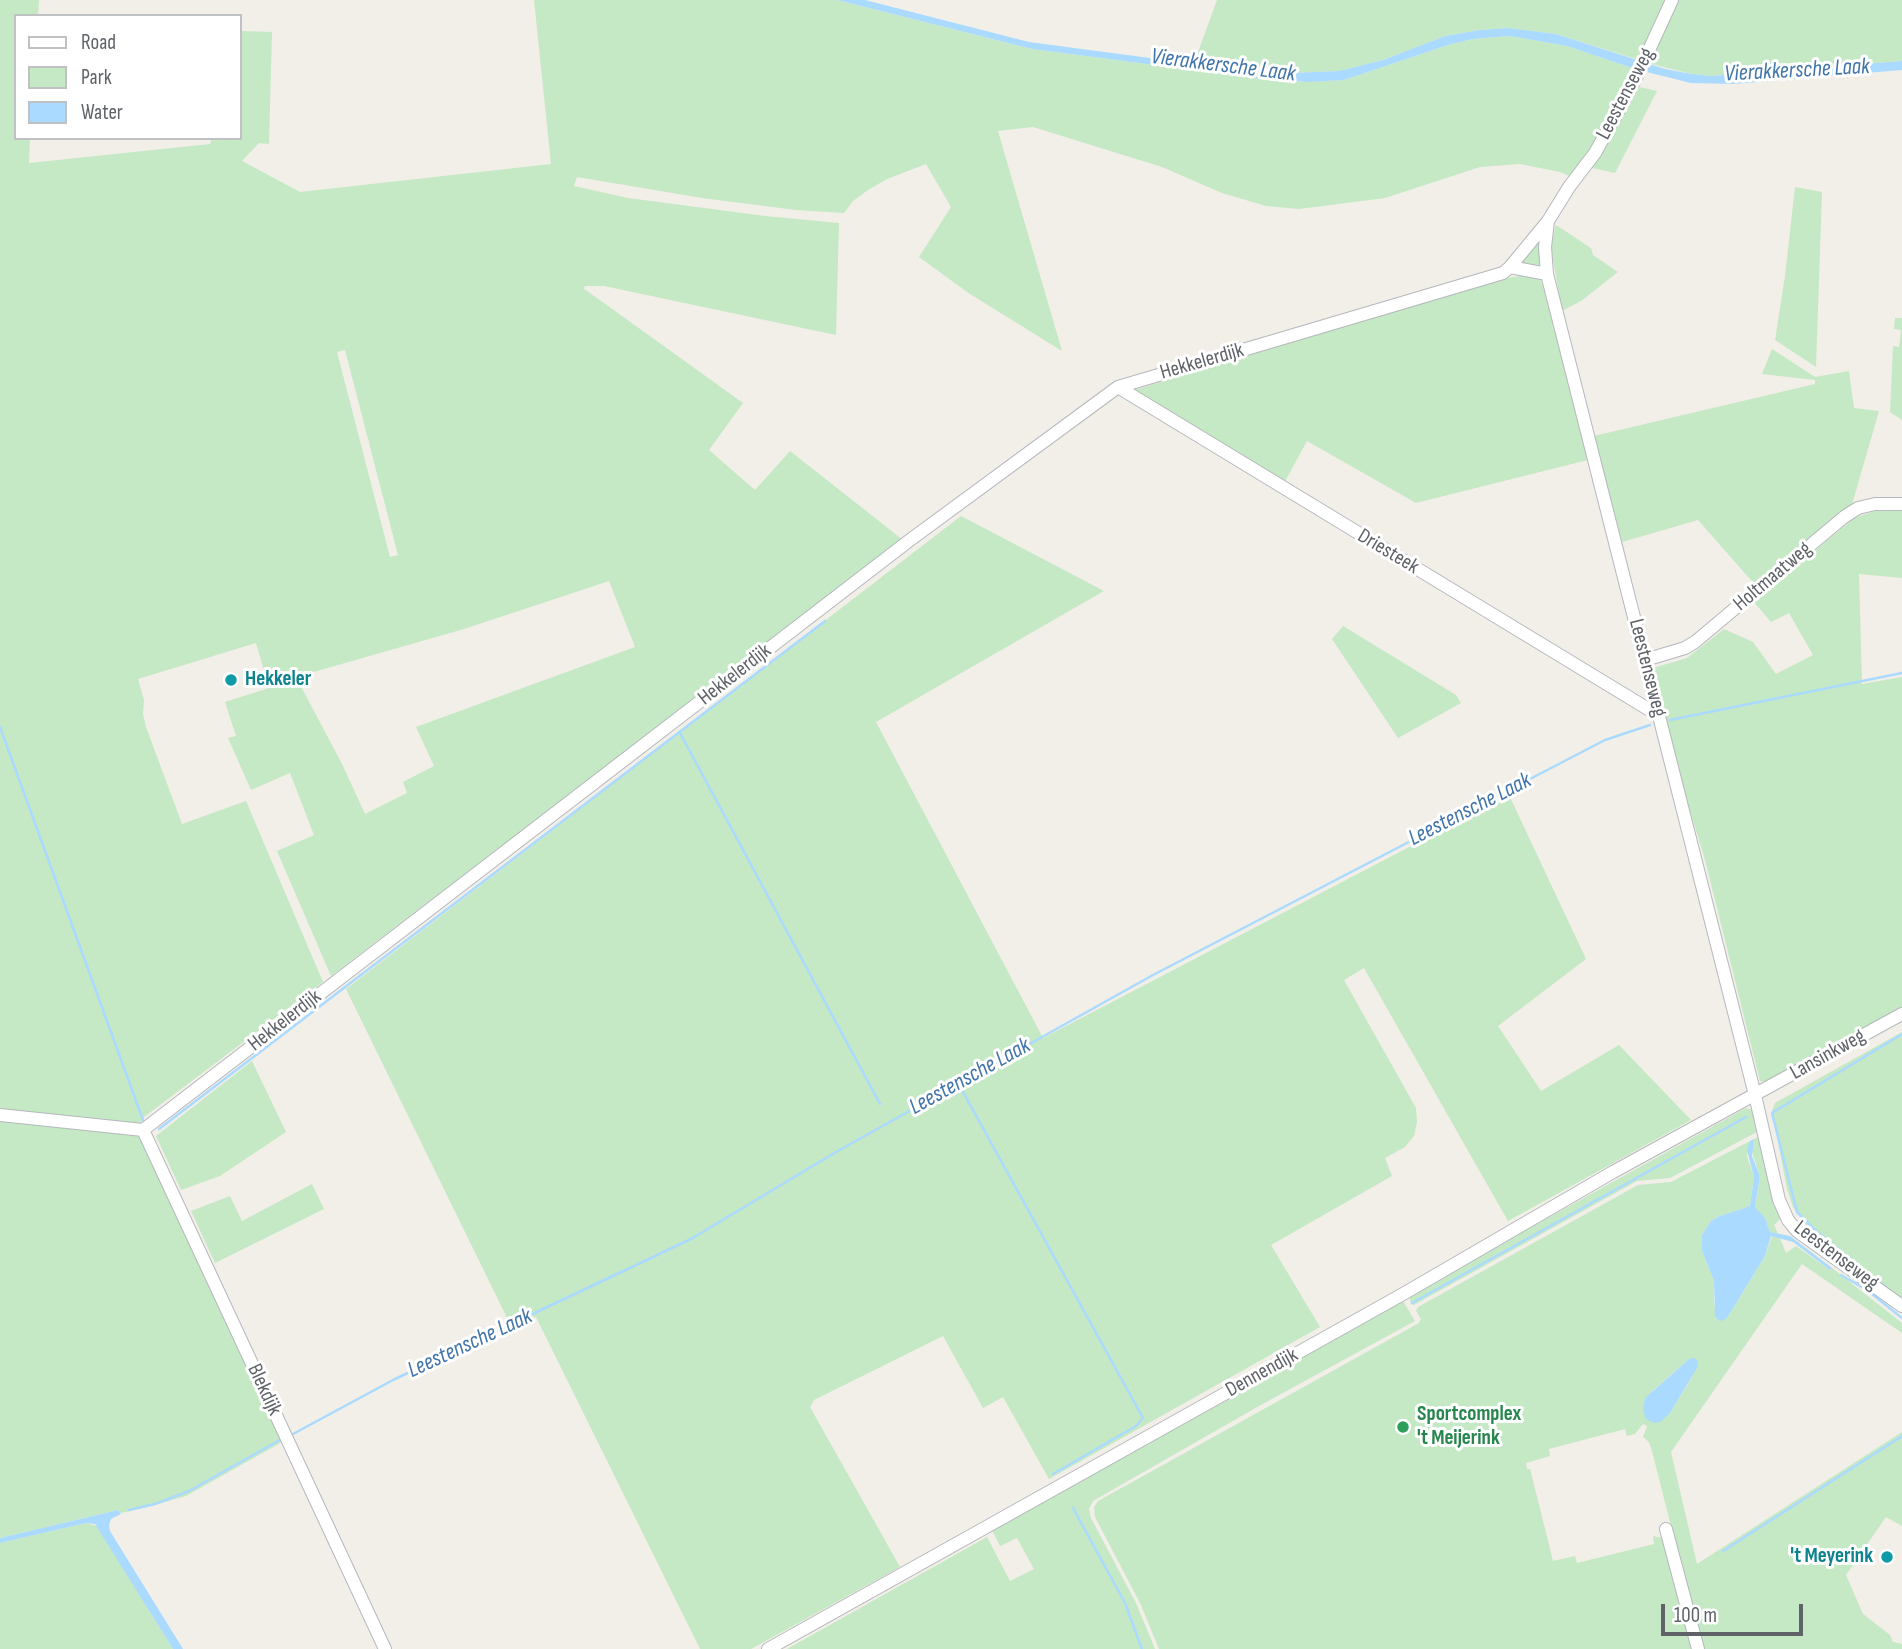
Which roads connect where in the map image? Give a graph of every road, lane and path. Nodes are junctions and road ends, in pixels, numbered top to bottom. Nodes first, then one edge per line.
1 (1672, 0) edge
2 (1548, 221) junction
3 (1510, 267) junction
4 (1547, 274) junction
5 (1118, 387) junction
6 (1902, 504) edge
7 (1645, 660) junction
8 (1658, 715) junction
9 (1902, 1014) edge
10 (1755, 1095) junction
11 (0, 1115) edge
12 (144, 1130) junction
13 (1902, 1306) edge
14 (1666, 1529) dead end
15 (385, 1649) edge
16 (768, 1649) edge
17 (1698, 1649) edge

1 - 2 street, Leestenseweg
2 - 3 street, Hekkelerdijk
2 - 4 street, Leestenseweg
3 - 4 street
3 - 5 street, Hekkelerdijk
4 - 7 street, Leestenseweg
5 - 8 street, Driesteek
5 - 12 street, Hekkelerdijk
6 - 7 street, Holtmaatweg
7 - 8 street, Leestenseweg
8 - 10 street, Leestenseweg
9 - 10 street, Lansinkweg
10 - 13 street, Leestenseweg
10 - 16 street, Dennendijk
11 - 12 street
12 - 15 street, Blekdijk
14 - 17 street

